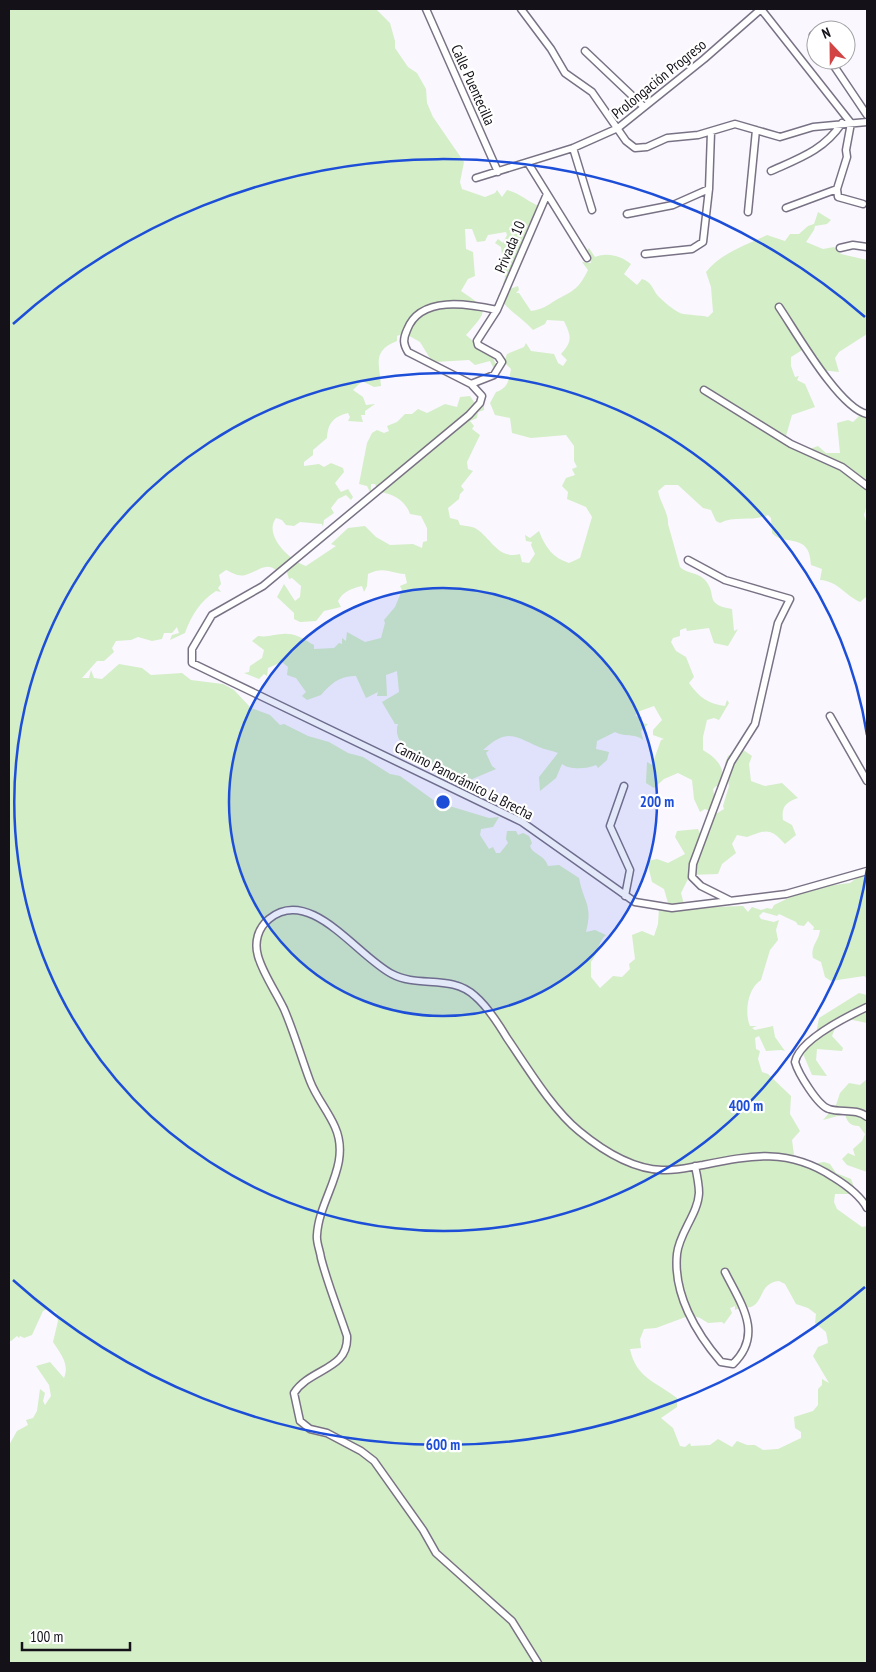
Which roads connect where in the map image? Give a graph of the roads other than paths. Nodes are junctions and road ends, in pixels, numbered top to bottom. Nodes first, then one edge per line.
1 (426, 9) edge
2 (521, 9) edge
3 (761, 9) edge
4 (586, 51) dead end
5 (837, 70) edge
6 (644, 107) junction
7 (867, 114) edge
8 (867, 122) edge
9 (842, 123) junction
10 (851, 123) junction
11 (618, 128) junction
12 (756, 130) junction
13 (711, 132) junction
14 (573, 148) junction
15 (528, 163) junction
16 (771, 171) dead end
17 (498, 172) junction
18 (476, 178) dead end
19 (709, 189) junction
20 (837, 189) junction
21 (547, 194) junction
22 (863, 204) dead end
23 (786, 208) dead end
24 (592, 210) dead end
25 (748, 212) dead end
26 (627, 214) dead end
27 (867, 247) edge
28 (840, 248) dead end
29 (645, 254) dead end
30 (587, 258) dead end
31 (780, 307) dead end
32 (497, 310) junction
33 (471, 384) junction
34 (704, 390) dead end
35 (867, 414) edge
36 (867, 486) edge
37 (688, 560) dead end
38 (830, 716) dead end
39 (867, 781) edge
40 (624, 786) dead end
41 (867, 871) edge
42 (625, 896) junction
43 (730, 901) junction
44 (867, 1007) edge
45 (867, 1117) edge
46 (695, 1166) junction
47 (865, 1199) edge
48 (867, 1208) edge
49 (726, 1272) dead end
50 (538, 1663) edge

1 - 17 street, Calle Puentecilla
2 - 11 street
3 - 6 street, Prolongación Progreso
3 - 10 street
4 - 6 street
5 - 7 street
6 - 11 street, Prolongación Progreso
8 - 10 street
9 - 10 street
9 - 12 street
9 - 16 street
10 - 20 street
11 - 13 street
11 - 14 street, Prolongación Progreso
12 - 13 street
12 - 25 street
13 - 19 street
14 - 15 street, Prolongación Progreso
14 - 24 street
15 - 17 street, Prolongación Progreso
15 - 21 street
17 - 18 street, Prolongación Progreso
19 - 26 street
19 - 29 street
20 - 22 street
20 - 23 street
21 - 30 street
21 - 32 street, Privada 10
27 - 28 street
31 - 35 street
32 - 33 street, Privada 10
32 - 33 street
33 - 42 street, Camino Panorámico la Brecha
34 - 36 street
37 - 43 street
38 - 39 street
40 - 42 street
41 - 43 street, Camino Panorámico la Brecha
42 - 43 street, Camino Panorámico la Brecha
44 - 45 street
46 - 47 street
46 - 49 street
46 - 50 street
47 - 48 street

